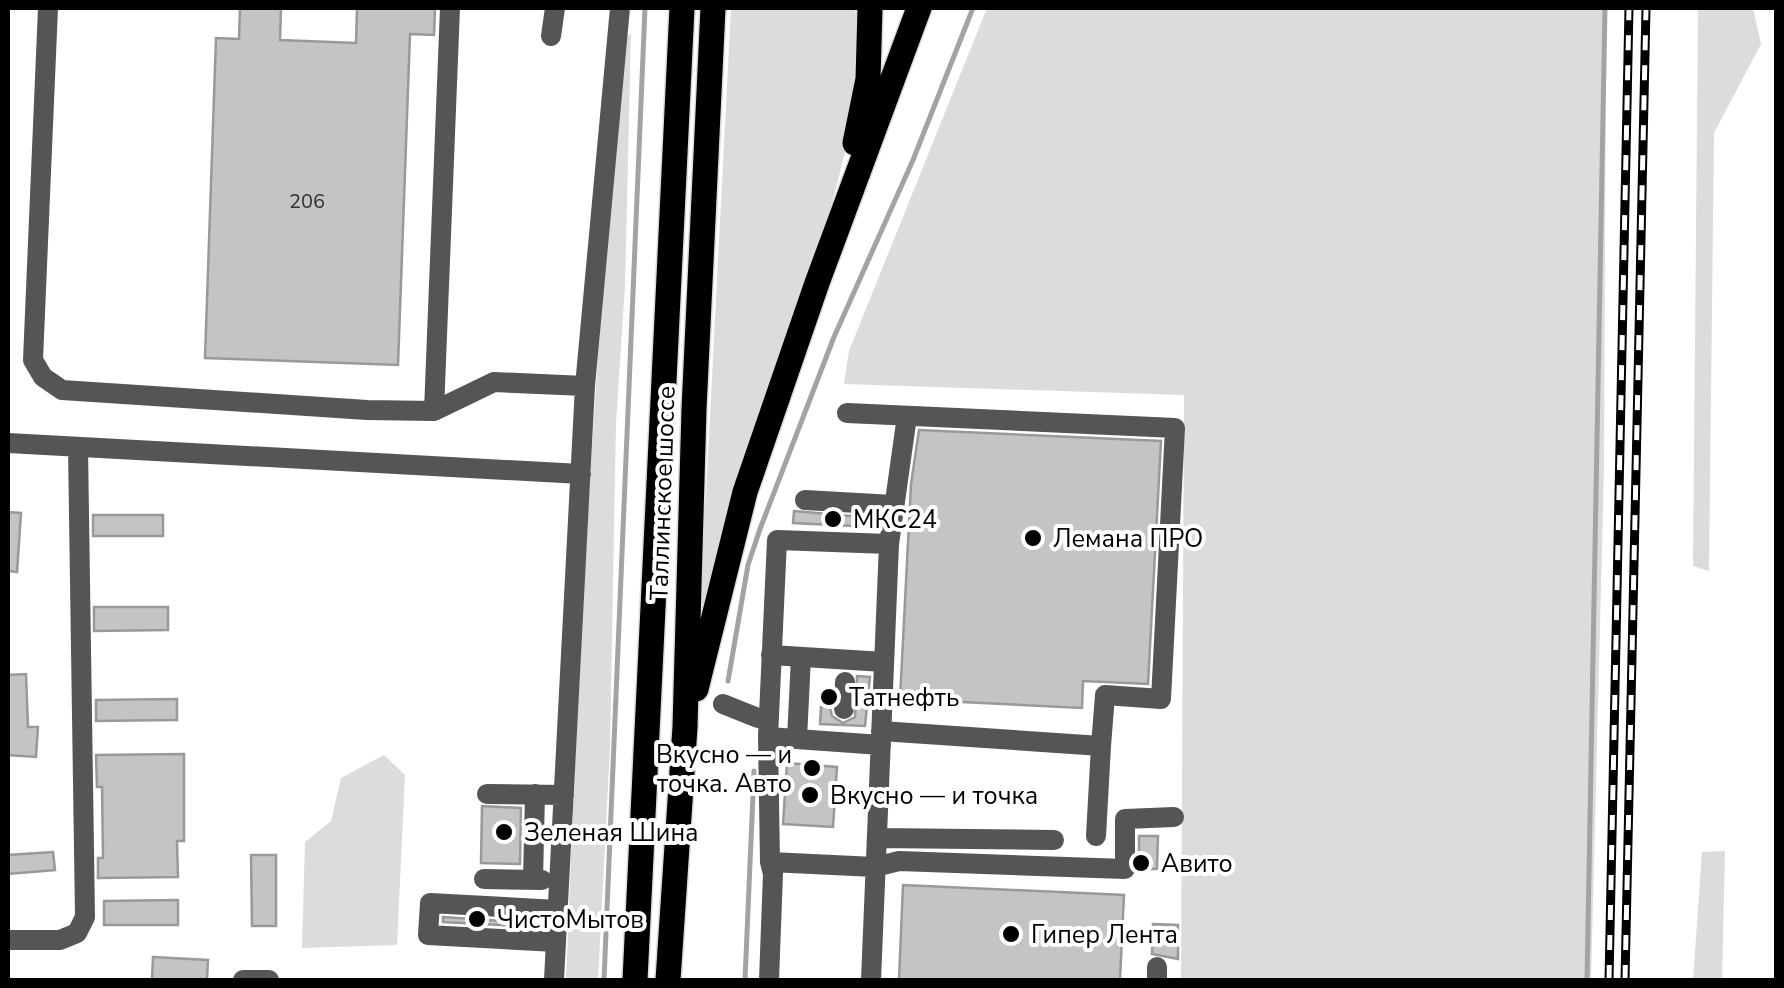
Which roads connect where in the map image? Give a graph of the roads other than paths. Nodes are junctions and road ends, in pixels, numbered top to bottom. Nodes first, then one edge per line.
1 (48, 8) edge
2 (450, 8) edge
3 (555, 8) edge
4 (620, 8) edge
5 (669, 8) edge
6 (682, 8) edge
7 (713, 8) edge
8 (870, 8) edge
9 (920, 8) edge
10 (551, 36) dead end
11 (680, 52) junction
12 (817, 283) junction
13 (585, 386) junction
14 (434, 412) junction
15 (847, 413) dead end
16 (908, 416) junction
17 (8, 443) edge
18 (78, 447) junction
19 (581, 474) junction
20 (805, 500) dead end
21 (892, 506) junction
22 (890, 544) junction
23 (772, 655) junction
24 (801, 657) junction
25 (884, 662) junction
26 (846, 672) junction
27 (723, 704) dead end
28 (843, 725) junction
29 (685, 728) junction
30 (768, 728) junction
31 (881, 738) junction
32 (796, 739) junction
33 (1101, 746) junction
34 (487, 794) dead end
35 (535, 794) junction
36 (564, 795) junction
37 (1174, 817) dead end
38 (1096, 836) dead end
39 (876, 838) junction
40 (1054, 840) dead end
41 (770, 862) junction
42 (875, 867) junction
43 (484, 879) dead end
44 (533, 880) junction
45 (559, 881) junction
46 (558, 910) junction
47 (8, 940) edge
48 (556, 942) junction
49 (242, 980) edge
50 (269, 980) edge
51 (554, 980) edge
52 (635, 980) edge
53 (668, 980) edge
54 (769, 980) edge
55 (870, 980) edge

1 - 14 street
2 - 14 street
3 - 10 street
4 - 13 street
5 - 11 main road
6 - 11 main road, Таллинское шоссе
7 - 29 main road, Таллинское шоссе
8 - 12 main road
9 - 12 main road
11 - 52 main road, Таллинское шоссе
12 - 29 main road
13 - 14 street
13 - 19 street
15 - 16 street
16 - 21 street
16 - 33 street
17 - 18 street
18 - 19 street
18 - 47 street
19 - 36 street
20 - 21 street
21 - 22 street
22 - 23 street
22 - 25 street
23 - 24 street
23 - 30 street
24 - 26 street
24 - 32 street
25 - 26 street
25 - 31 street
26 - 28 street
27 - 30 street
28 - 31 street
28 - 32 street
29 - 53 main road, Таллинское шоссе
30 - 32 street
30 - 41 street
31 - 33 street
31 - 39 street
33 - 38 street
34 - 35 street
35 - 36 street
35 - 44 street
36 - 45 street
37 - 42 street
39 - 40 street
39 - 42 street
41 - 42 street
41 - 54 street
42 - 55 street
43 - 44 street
44 - 45 street
45 - 46 street
46 - 48 street
46 - 48 street
48 - 51 street
49 - 50 street

